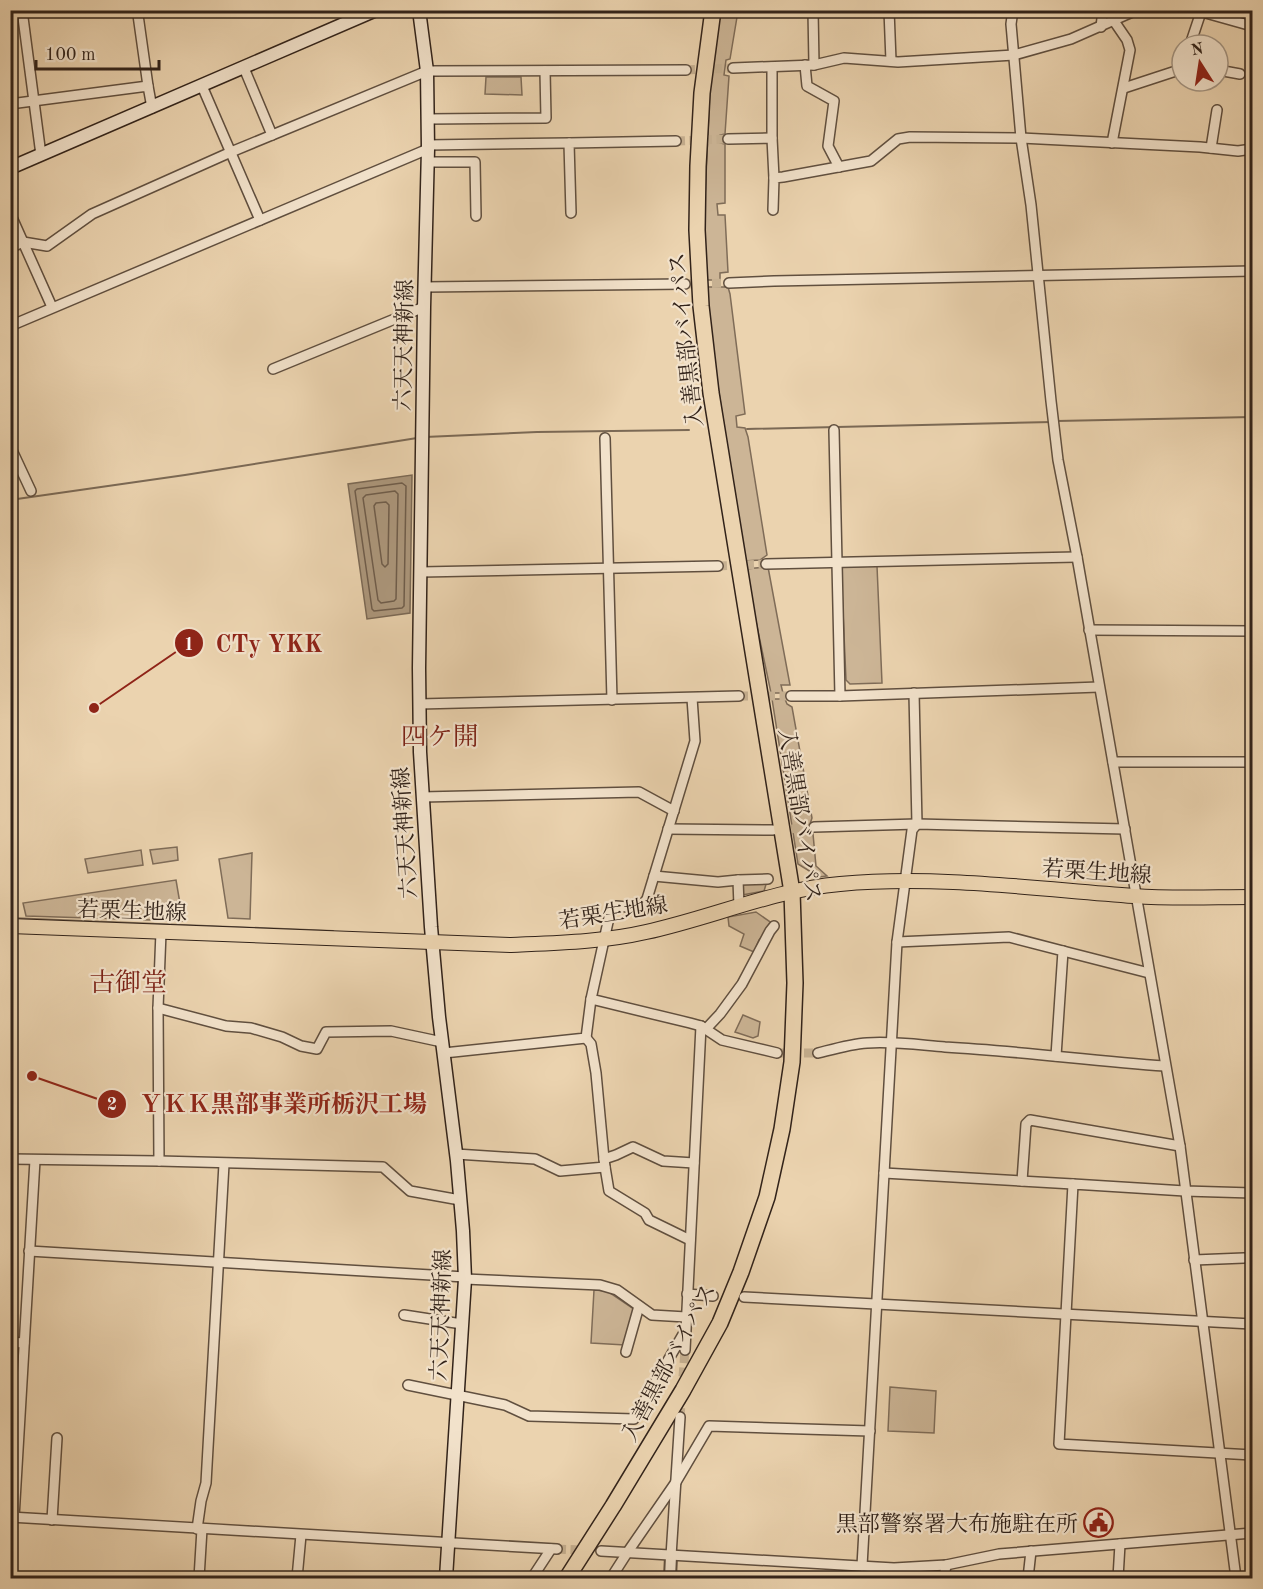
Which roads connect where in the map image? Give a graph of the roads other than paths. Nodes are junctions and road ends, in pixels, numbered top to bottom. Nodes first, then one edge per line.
1 (22, 10) edge
2 (376, 10) edge
3 (419, 10) edge
4 (713, 10) edge
5 (813, 10) edge
6 (889, 10) edge
7 (1012, 10) edge
8 (1103, 10) edge
9 (1137, 10) edge
10 (1198, 11) edge
11 (138, 15) dead end
12 (1230, 15) edge
13 (1117, 17) edge
14 (1101, 27) junction
15 (1252, 27) edge
16 (1193, 33) edge
17 (1014, 55) junction
18 (891, 61) junction
19 (810, 65) junction
20 (772, 67) junction
21 (244, 68) junction
22 (733, 68) tunnel mouth
23 (686, 70) tunnel mouth
24 (427, 71) junction
25 (545, 71) junction
26 (1230, 72) edge
27 (1170, 73) edge
28 (1240, 74) dead end
29 (148, 86) junction
30 (202, 86) junction
31 (1124, 88) junction
32 (34, 101) junction
33 (10, 104) edge
34 (152, 108) junction
35 (1217, 110) dead end
36 (428, 119) junction
37 (272, 135) junction
38 (772, 138) junction
39 (1021, 138) junction
40 (728, 139) tunnel mouth
41 (676, 141) tunnel mouth
42 (568, 143) junction
43 (1112, 143) junction
44 (428, 147) junction
45 (1211, 148) junction
46 (1252, 149) edge
47 (231, 152) junction
48 (41, 155) junction
49 (428, 162) junction
50 (839, 167) junction
51 (10, 168) edge
52 (774, 177) junction
53 (774, 210) dead end
54 (10, 213) edge
55 (571, 213) dead end
56 (476, 216) dead end
57 (260, 220) junction
58 (23, 242) junction
59 (10, 248) edge
60 (1252, 271) edge
61 (1037, 276) junction
62 (729, 283) tunnel mouth
63 (685, 284) tunnel mouth
64 (425, 287) junction
65 (52, 307) junction
66 (424, 307) junction
67 (10, 326) edge
68 (273, 369) dead end
69 (834, 430) dead end
70 (605, 438) dead end
71 (10, 446) edge
72 (31, 491) dead end
73 (1077, 557) junction
74 (837, 562) junction
75 (766, 564) tunnel mouth
76 (718, 566) tunnel mouth
77 (609, 568) junction
78 (421, 572) junction
79 (1089, 630) junction
80 (1252, 631) edge
81 (1099, 687) junction
82 (914, 693) junction
83 (739, 696) tunnel mouth
84 (791, 696) tunnel mouth
85 (840, 696) junction
86 (692, 698) junction
87 (612, 700) junction
88 (419, 704) junction
89 (1113, 762) junction
90 (1252, 762) edge
91 (422, 797) junction
92 (674, 811) junction
93 (917, 824) junction
94 (814, 827) tunnel mouth
95 (668, 829) junction
96 (1125, 829) junction
97 (772, 830) tunnel mouth
98 (654, 876) junction
99 (768, 879) dead end
100 (738, 880) junction
101 (905, 881) junction
102 (792, 892) junction
103 (1137, 896) junction
104 (1252, 897) edge
105 (739, 906) junction
106 (10, 926) edge
107 (774, 926) dead end
108 (161, 932) junction
109 (604, 938) junction
110 (432, 942) junction
111 (897, 942) junction
112 (1063, 951) junction
113 (1149, 973) junction
114 (591, 999) junction
115 (158, 1008) junction
116 (704, 1028) junction
117 (586, 1038) junction
118 (892, 1043) junction
119 (443, 1047) junction
120 (777, 1053) tunnel mouth
121 (818, 1053) tunnel mouth
122 (1056, 1056) junction
123 (1165, 1066) junction
124 (1180, 1146) junction
125 (456, 1154) junction
126 (10, 1159) edge
127 (35, 1160) junction
128 (159, 1161) junction
129 (604, 1163) junction
130 (694, 1163) junction
131 (224, 1164) junction
132 (884, 1173) junction
133 (1022, 1181) junction
134 (1073, 1184) junction
135 (1252, 1190) edge
136 (1185, 1191) junction
137 (460, 1200) junction
138 (690, 1240) junction
139 (29, 1251) junction
140 (1244, 1258) dead end
141 (1194, 1260) junction
142 (218, 1263) junction
143 (465, 1278) junction
144 (687, 1294) junction
145 (713, 1296) dead end
146 (744, 1298) dead end
147 (876, 1305) junction
148 (639, 1306) junction
149 (404, 1315) dead end
150 (1065, 1315) junction
151 (686, 1317) junction
152 (1202, 1321) junction
153 (462, 1324) junction
154 (1252, 1324) edge
155 (686, 1331) junction
156 (10, 1342) edge
157 (24, 1343) junction
158 (685, 1350) tunnel mouth
159 (626, 1352) dead end
160 (10, 1383) edge
161 (22, 1384) junction
162 (408, 1385) dead end
163 (458, 1396) junction
164 (680, 1417) tunnel mouth
165 (870, 1431) junction
166 (57, 1438) dead end
167 (1220, 1452) junction
168 (1252, 1455) edge
169 (676, 1482) junction
170 (12, 1518) edge
171 (52, 1520) junction
172 (199, 1529) junction
173 (1252, 1533) edge
174 (1231, 1534) junction
175 (300, 1535) junction
176 (449, 1543) junction
177 (1120, 1544) junction
178 (601, 1551) tunnel mouth
179 (1031, 1551) junction
180 (627, 1553) junction
181 (671, 1556) junction
182 (945, 1565) junction
183 (862, 1566) junction
184 (199, 1578) edge
185 (297, 1578) edge
186 (446, 1578) edge
187 (532, 1578) edge
188 (567, 1578) edge
189 (612, 1578) edge
190 (670, 1578) edge
191 (944, 1578) edge
192 (1028, 1578) edge
193 (1118, 1578) edge
194 (1236, 1578) edge

1 - 32 street
2 - 21 main road
3 - 24 main road, 六天天神新線
4 - 102 highway, 入善黒部バイパス
5 - 19 street
6 - 18 street
7 - 17 street
8 - 14 street
9 - 13 street
10 - 12 street
10 - 16 street
11 - 29 street
12 - 15 street
13 - 14 street
13 - 31 street
14 - 17 street
17 - 18 street
17 - 39 street
18 - 19 street
19 - 20 street
19 - 50 street
20 - 22 street
20 - 38 street
21 - 30 main road
21 - 37 street
23 - 25 street
24 - 25 street
24 - 36 main road, 六天天神新線
24 - 37 street
25 - 36 street
26 - 28 street
27 - 31 street
29 - 32 street
29 - 34 street
30 - 34 main road
30 - 47 street
31 - 43 street
32 - 33 street
32 - 48 street
34 - 48 main road
35 - 45 street
36 - 44 main road, 六天天神新線
37 - 47 street
38 - 40 street
38 - 52 street
39 - 43 street
39 - 50 street
39 - 61 street
41 - 42 street
42 - 44 street
42 - 55 street
43 - 45 street
44 - 49 main road, 六天天神新線
44 - 57 street
45 - 46 street
47 - 57 street
47 - 58 street
48 - 51 main road
49 - 56 street
49 - 64 main road, 六天天神新線
50 - 52 street
52 - 53 street
54 - 58 street
57 - 65 street
58 - 59 street
58 - 65 street
60 - 61 street
61 - 62 street
61 - 73 street
63 - 64 street
64 - 66 main road, 六天天神新線
65 - 67 street
66 - 68 street
66 - 78 main road, 六天天神新線
69 - 74 street
70 - 77 street
71 - 72 street
73 - 74 street
73 - 79 street
74 - 75 street
74 - 85 street
76 - 77 street
77 - 78 street
77 - 87 street
78 - 88 main road, 六天天神新線
79 - 80 street
79 - 81 street
81 - 82 street
81 - 89 street
82 - 85 street
82 - 93 street
83 - 86 street
84 - 85 street
86 - 87 street
86 - 92 street
87 - 88 street
88 - 91 main road, 六天天神新線
89 - 90 street
89 - 96 street
91 - 92 street
91 - 110 main road, 六天天神新線
92 - 95 street
93 - 94 street
93 - 96 street
93 - 101 street
95 - 97 street
95 - 98 street
96 - 103 street
98 - 100 street
98 - 109 street
99 - 100 street
100 - 105 street
101 - 102 main road, 若栗生地線
101 - 103 main road, 若栗生地線
101 - 111 street
102 - 105 main road, 若栗生地線
102 - 188 highway, 入善黒部バイパス
103 - 104 main road, 若栗生地線
103 - 113 street
105 - 109 main road, 若栗生地線
106 - 108 main road, 若栗生地線
107 - 116 street
108 - 110 main road, 若栗生地線
108 - 115 street
109 - 110 main road, 若栗生地線
109 - 114 street
110 - 119 main road, 六天天神新線
111 - 112 street
111 - 118 street
112 - 113 street
112 - 122 street
113 - 123 street
114 - 116 street
114 - 117 street
115 - 119 street
115 - 128 street
116 - 120 street
116 - 130 street
117 - 119 street
117 - 129 street
118 - 121 street
118 - 122 street
118 - 132 street
119 - 125 main road, 六天天神新線
122 - 123 street
123 - 124 street
124 - 133 street
124 - 136 street
125 - 129 street
125 - 137 main road, 六天天神新線
126 - 127 street
127 - 128 street
127 - 139 street
128 - 131 street
129 - 130 street
129 - 138 street
130 - 138 street
131 - 137 street
131 - 142 street
132 - 133 street
132 - 147 street
133 - 134 street
134 - 136 street
134 - 150 street
135 - 136 street
136 - 141 street
137 - 143 main road, 六天天神新線
138 - 144 street
139 - 142 street
139 - 157 street
140 - 141 street
141 - 152 street
142 - 143 street
142 - 172 street
143 - 148 street
143 - 153 main road, 六天天神新線
144 - 145 street
144 - 151 street
146 - 147 street
147 - 150 street
147 - 165 street
148 - 151 street
148 - 159 street
149 - 153 street
150 - 152 street
150 - 167 street
151 - 155 street
152 - 154 street
152 - 167 street
153 - 163 main road, 六天天神新線
155 - 158 street
155 - 163 street
156 - 157 street
157 - 161 street
160 - 161 street
161 - 170 street
162 - 163 street
163 - 176 main road, 六天天神新線
164 - 169 street
165 - 169 street
165 - 183 street
166 - 171 street
167 - 168 street
167 - 174 street
169 - 180 street
169 - 181 street
170 - 171 street
171 - 172 street
172 - 175 street
172 - 184 street
173 - 174 street
174 - 177 street
174 - 194 street
175 - 176 street
175 - 185 street
176 - 186 main road, 六天天神新線
176 - 187 street
177 - 179 street
177 - 193 street
178 - 180 street
179 - 182 street
179 - 192 street
180 - 181 street
180 - 189 street
181 - 183 street
181 - 190 street
182 - 183 street
182 - 191 street

